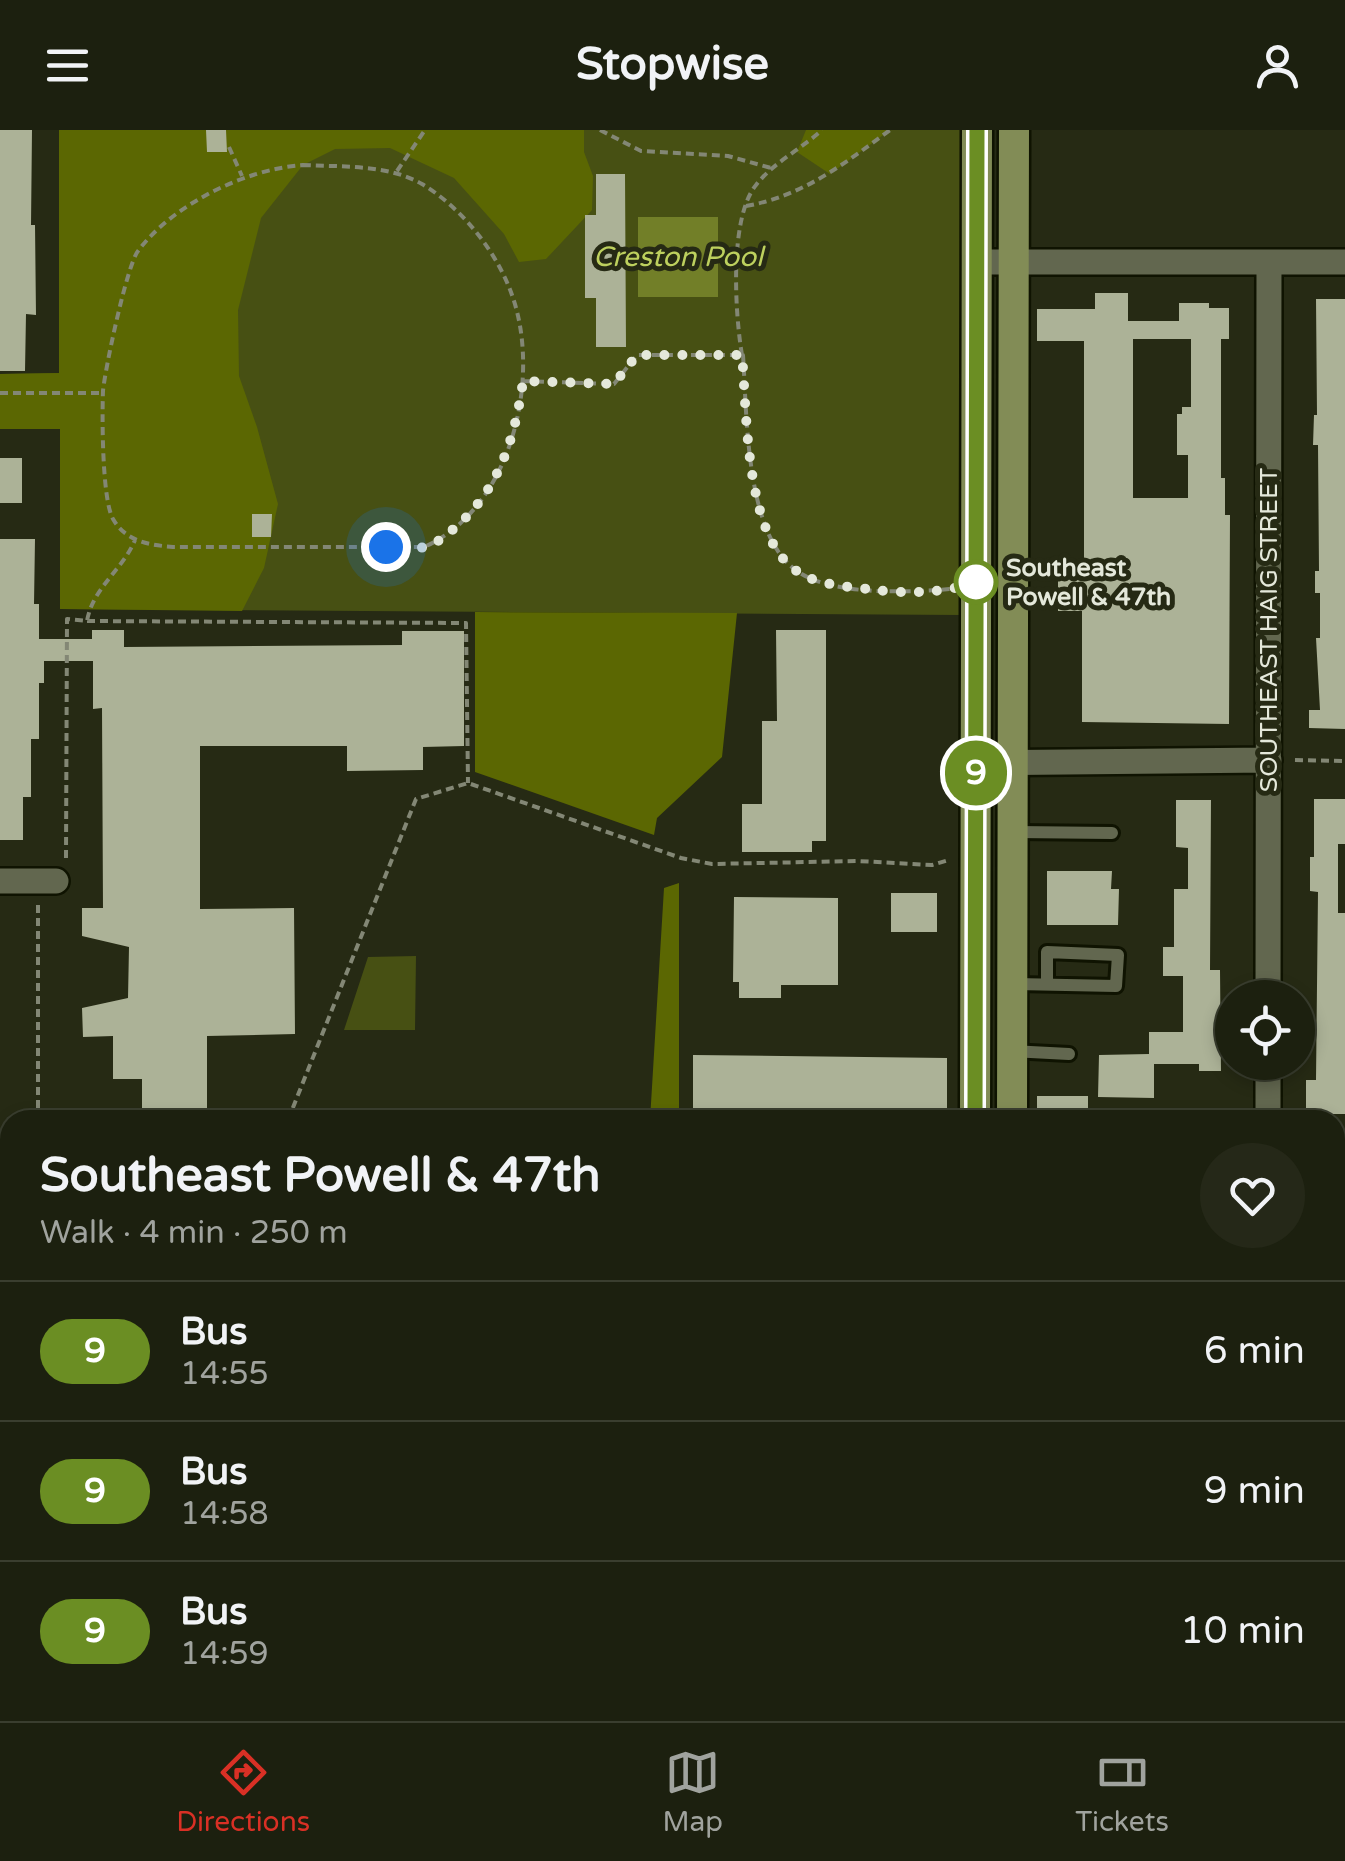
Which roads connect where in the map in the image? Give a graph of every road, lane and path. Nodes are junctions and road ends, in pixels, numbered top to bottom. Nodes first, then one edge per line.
1 (425, 130) edge
2 (600, 130) edge
3 (822, 130) edge
4 (890, 130) edge
5 (977, 130) edge
6 (1014, 130) edge
7 (229, 147) dead end
8 (771, 168) junction
9 (396, 173) junction
10 (242, 176) junction
11 (745, 206) junction
12 (977, 262) junction
13 (1014, 262) junction
14 (1345, 262) edge
15 (1269, 263) junction
16 (742, 355) junction
17 (523, 381) junction
18 (103, 393) junction
19 (0, 394) edge
20 (134, 540) junction
21 (956, 589) dead end
22 (88, 618) junction
23 (1270, 760) junction
24 (1345, 761) edge
25 (1013, 762) junction
26 (976, 764) junction
27 (468, 784) junction
28 (1012, 832) junction
29 (1112, 833) dead end
30 (955, 852) dead end
31 (47, 880) junction
32 (0, 881) edge
33 (1268, 980) edge
34 (1011, 984) junction
35 (1046, 984) junction
36 (1011, 1051) junction
37 (1069, 1054) dead end
38 (1268, 1080) edge
39 (38, 1110) edge
40 (292, 1110) edge
41 (975, 1110) edge
42 (1012, 1110) edge
43 (1268, 1110) edge

1 - 9 path
2 - 8 path
3 - 8 path
4 - 11 path
5 - 12 main road
6 - 13 main road
7 - 10 path
8 - 11 path
9 - 10 path
9 - 17 path
10 - 18 path
11 - 16 path
12 - 13 street
12 - 26 main road
13 - 15 street
13 - 25 main road
14 - 15 street
15 - 23 street, SOUTHEAST HAIG STREET
16 - 17 path
16 - 21 path
17 - 20 path
18 - 19 path
18 - 20 path
20 - 22 path
22 - 27 path
22 - 31 path
23 - 24 path
23 - 25 street
23 - 33 street, SOUTHEAST HAIG STREET
25 - 26 street
25 - 28 main road
26 - 41 main road
27 - 30 path
27 - 40 path
28 - 29 lane
28 - 34 main road
31 - 32 street
31 - 39 path
34 - 35 lane
34 - 36 main road
35 - 35 lane
36 - 37 lane
36 - 42 main road
38 - 43 street

